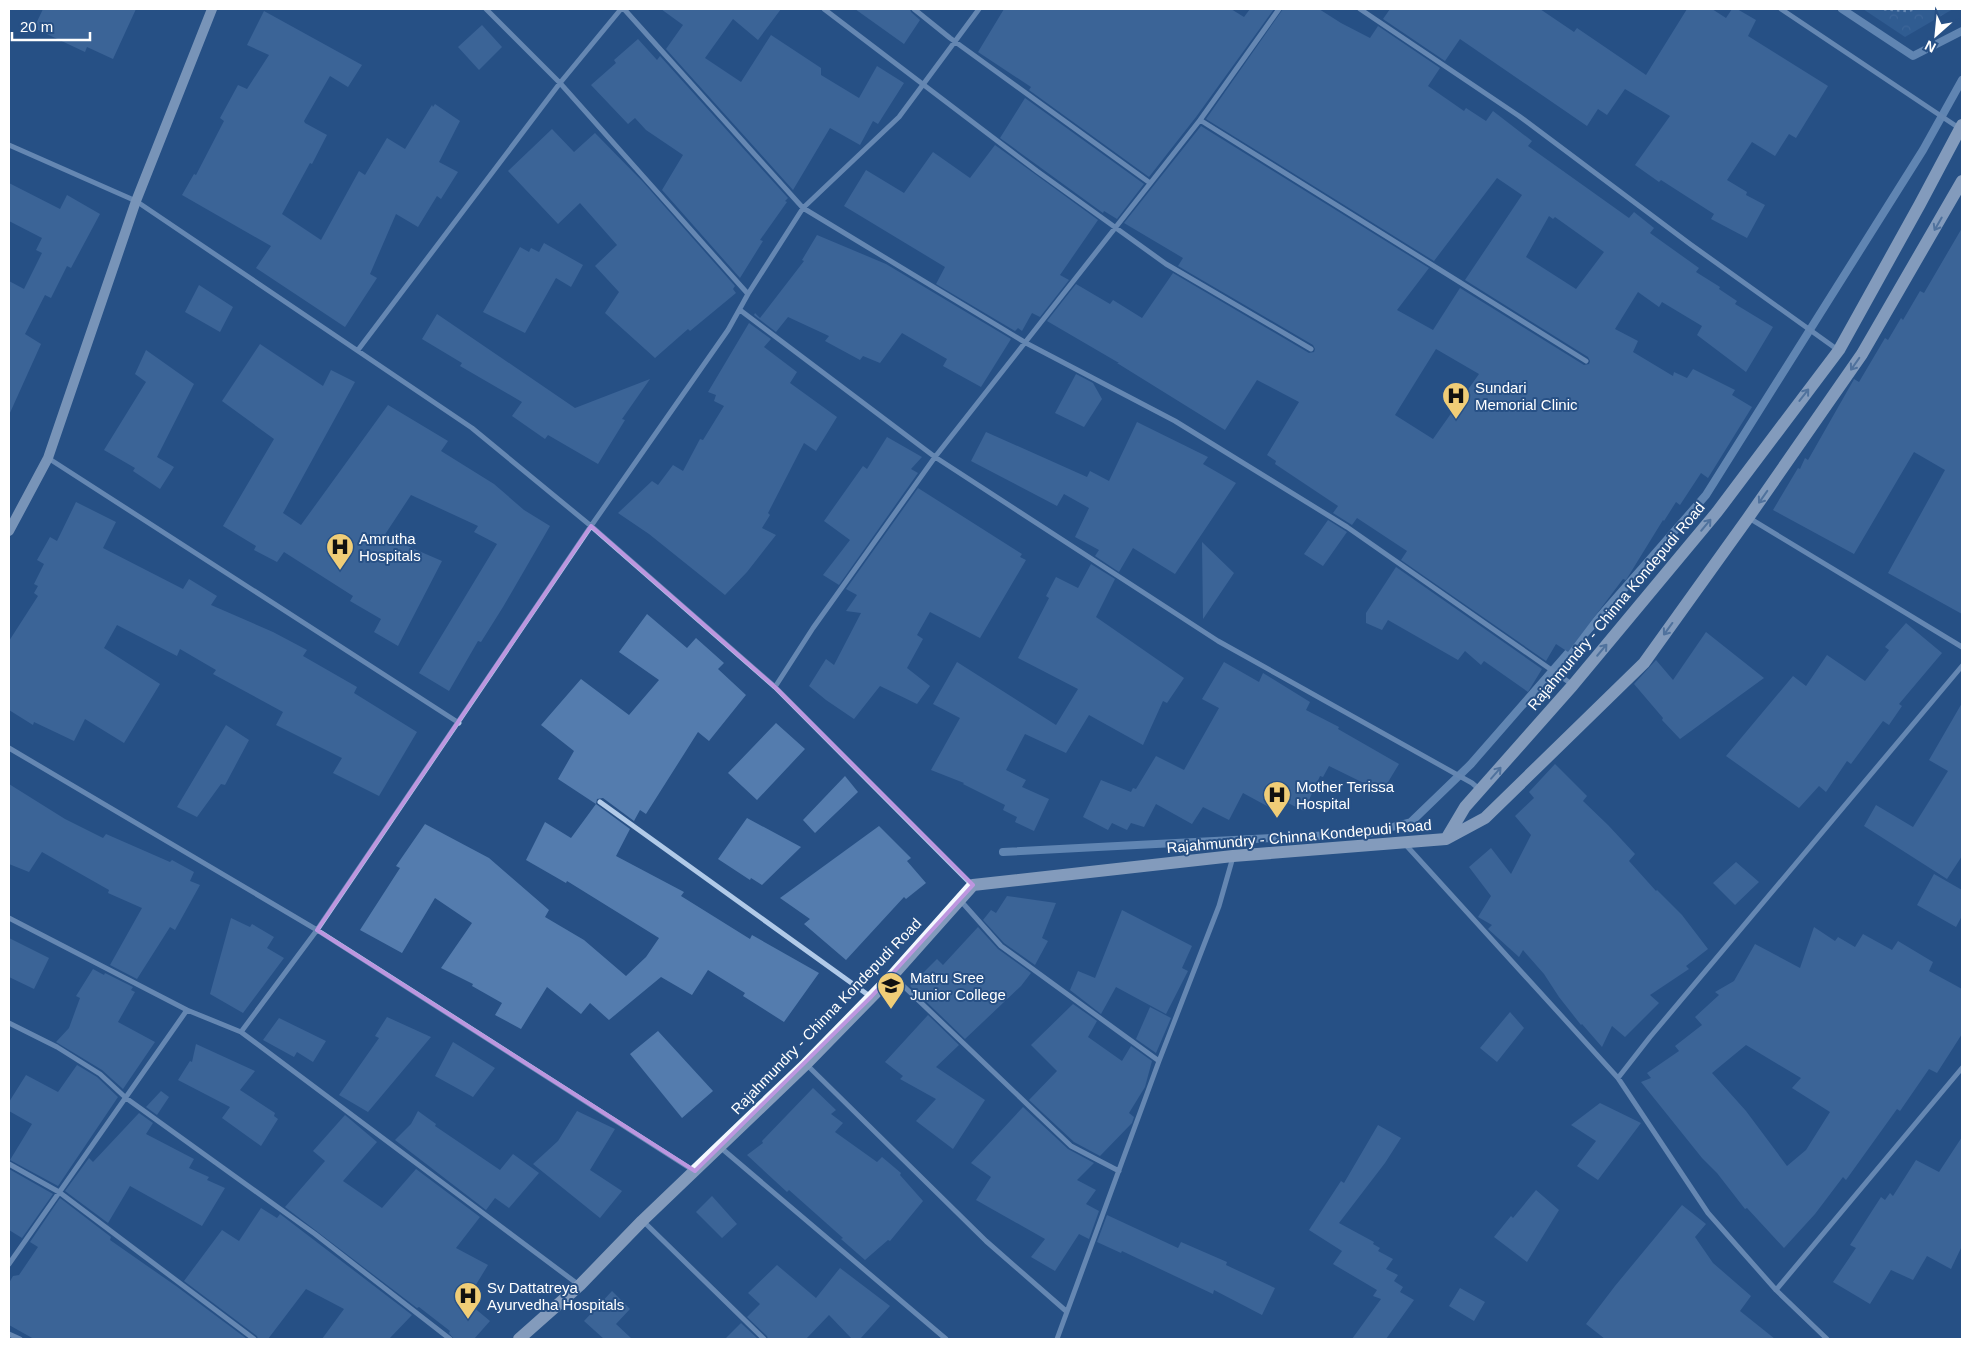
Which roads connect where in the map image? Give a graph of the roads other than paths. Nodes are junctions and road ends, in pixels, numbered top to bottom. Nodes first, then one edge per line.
1 (212, 9) edge
2 (486, 9) edge
3 (622, 9) edge
4 (824, 9) edge
5 (914, 9) edge
6 (979, 9) edge
7 (1279, 9) edge
8 (1360, 9) edge
9 (1781, 9) edge
10 (955, 41) junction
11 (560, 83) junction
12 (923, 84) junction
13 (1200, 120) junction
14 (1961, 127) edge
15 (9, 145) edge
16 (1962, 181) edge
17 (1150, 183) junction
18 (136, 201) junction
19 (803, 208) junction
20 (1116, 228) junction
21 (748, 294) junction
22 (740, 310) junction
23 (1026, 343) junction
24 (1311, 349) dead end
25 (358, 350) junction
26 (1839, 350) junction
27 (1586, 361) dead end
28 (935, 457) junction
29 (48, 458) junction
30 (1748, 518) junction
31 (591, 526) junction
32 (9, 531) edge
33 (1962, 647) edge
34 (1962, 666) edge
35 (1573, 685) junction
36 (775, 688) junction
37 (458, 723) junction
38 (9, 748) edge
39 (1480, 791) junction
40 (600, 802) dead end
41 (1446, 840) junction
42 (1405, 844) junction
43 (1233, 856) junction
44 (972, 885) junction
45 (960, 900) junction
46 (9, 918) edge
47 (317, 930) junction
48 (892, 976) junction
49 (871, 997) junction
50 (187, 1010) junction
51 (9, 1022) edge
52 (241, 1032) junction
53 (1159, 1061) junction
54 (806, 1064) junction
55 (1962, 1068) edge
56 (1618, 1078) junction
57 (126, 1098) junction
58 (720, 1146) junction
59 (9, 1164) edge
60 (695, 1171) junction
61 (1119, 1171) junction
62 (59, 1192) junction
63 (642, 1221) junction
64 (9, 1264) edge
65 (580, 1285) junction
66 (1776, 1290) junction
67 (1066, 1311) junction
68 (9, 1334) edge
69 (20, 1339) edge
70 (254, 1339) edge
71 (450, 1339) edge
72 (518, 1339) edge
73 (764, 1339) edge
74 (946, 1339) edge
75 (1057, 1339) edge
76 (1827, 1339) edge

1 - 18 street
2 - 11 street
3 - 11 street
3 - 19 street
4 - 12 street
5 - 10 street
6 - 10 street
7 - 13 street
8 - 26 street
9 - 14 street
10 - 12 street
10 - 17 street
11 - 21 street
11 - 25 street
12 - 19 street
12 - 20 street
13 - 17 street
13 - 27 street
14 - 26 main road, Rajahmundry - Chinna Kondepudi Road
15 - 18 street
16 -> 30 main road
17 - 20 street
18 - 25 street
18 - 29 street
19 - 21 street
19 - 23 street
20 - 23 street
20 - 24 street
21 - 22 street
22 - 28 street
22 - 31 street
23 - 28 street
23 - 35 street
25 - 31 street
35 -> 26 main road, Rajahmundry - Chinna Kondepudi Road
28 - 36 street
28 - 39 street
29 - 32 street
29 - 37 street
30 - 33 street
30 -> 41 main road
31 - 36 street
31 - 37 street
34 - 56 street
39 -> 35 main road, Rajahmundry - Chinna Kondepudi Road
36 - 44 street
37 - 47 street
38 - 47 street
39 - 41 main road, Rajahmundry - Chinna Kondepudi Road
40 - 49 street
41 - 42 main road, Rajahmundry - Chinna Kondepudi Road
42 - 43 main road, Rajahmundry - Chinna Kondepudi Road
42 - 56 street
43 - 44 main road, Rajahmundry - Chinna Kondepudi Road
43 - 53 street
44 - 45 main road, Rajahmundry - Chinna Kondepudi Road
45 - 48 main road, Rajahmundry - Chinna Kondepudi Road
45 - 53 street
46 - 50 street
47 - 52 street
47 - 60 street
48 - 49 main road, Rajahmundry - Chinna Kondepudi Road
48 - 61 street
49 - 54 main road, Rajahmundry - Chinna Kondepudi Road
50 - 52 street
50 - 57 street
51 - 57 street
52 - 65 street
53 - 61 street
54 - 58 main road, Rajahmundry - Chinna Kondepudi Road
54 - 67 street
55 - 66 street
56 - 66 street
57 - 62 street
57 - 71 street
58 - 60 main road, Rajahmundry - Chinna Kondepudi Road
58 - 74 street
59 - 62 street
60 - 63 main road, Rajahmundry - Chinna Kondepudi Road
61 - 67 street
62 - 64 street
62 - 70 street
63 - 65 main road, Rajahmundry - Chinna Kondepudi Road
63 - 73 street
65 - 72 main road, Rajahmundry - Chinna Kondepudi Road
66 - 76 street
67 - 75 street
68 - 69 street

